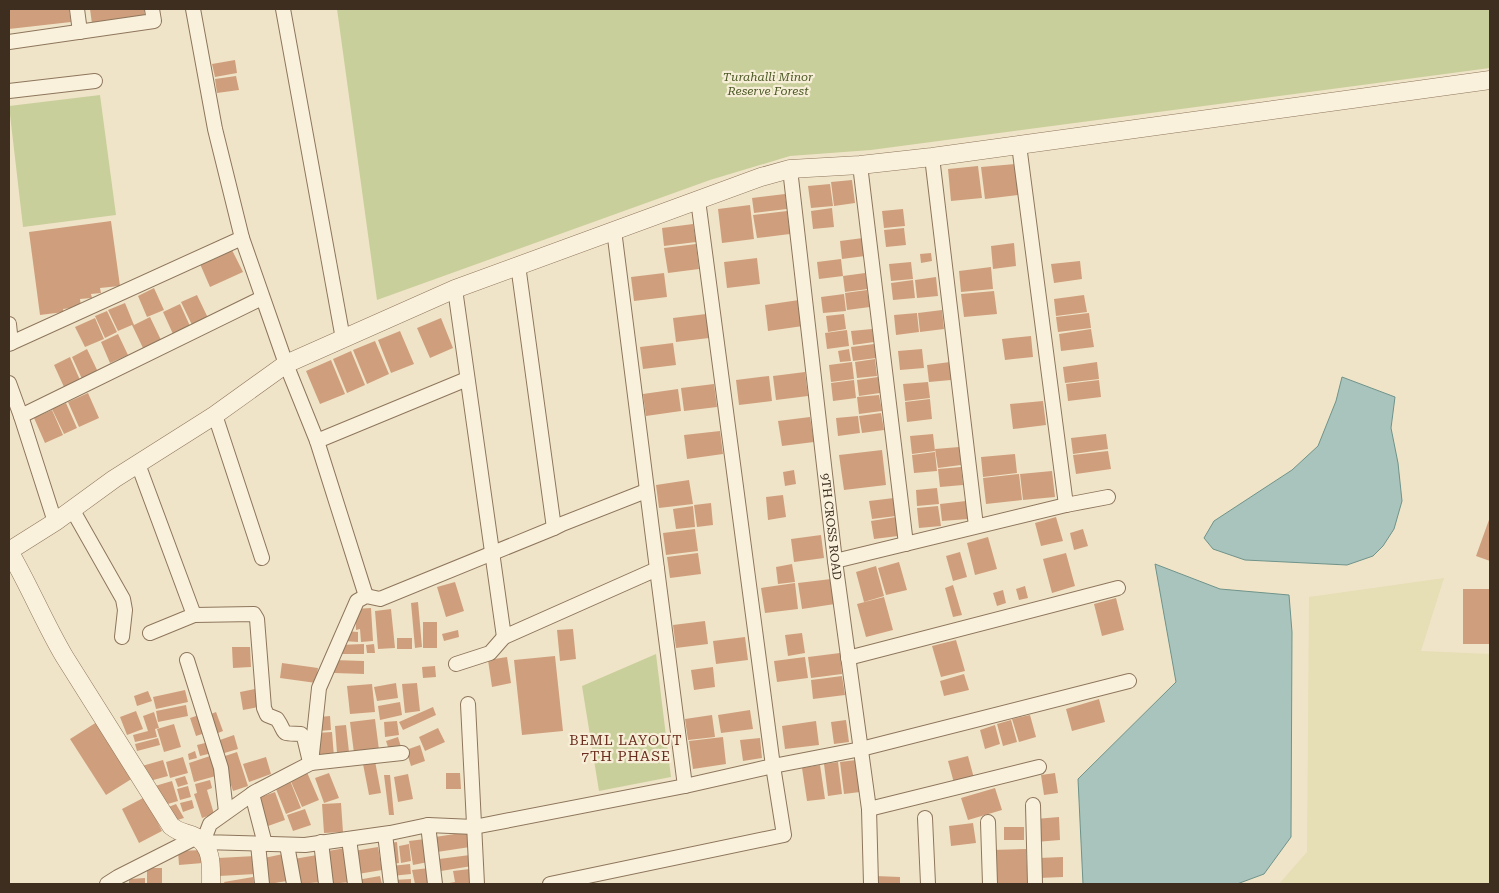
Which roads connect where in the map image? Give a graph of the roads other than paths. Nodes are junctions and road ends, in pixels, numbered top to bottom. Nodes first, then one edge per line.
1 (76, 9) edge
2 (152, 9) edge
3 (193, 9) edge
4 (283, 9) edge
5 (80, 32) junction
6 (9, 42) edge
7 (1490, 80) edge
8 (95, 81) dead end
9 (9, 91) edge
10 (1019, 145) junction
11 (932, 157) junction
12 (860, 165) junction
13 (790, 169) junction
14 (698, 200) junction
15 (614, 230) junction
16 (242, 238) junction
17 (518, 265) junction
18 (455, 289) junction
19 (262, 298) junction
20 (9, 324) edge
21 (343, 339) junction
22 (10, 344) edge
23 (286, 364) junction
24 (467, 379) junction
25 (9, 383) edge
26 (215, 415) junction
27 (21, 416) junction
28 (317, 440) junction
29 (138, 464) junction
30 (646, 491) junction
31 (1108, 497) dead end
32 (1066, 505) junction
33 (72, 510) junction
34 (55, 522) junction
35 (976, 526) junction
36 (554, 528) junction
37 (906, 544) junction
38 (9, 551) edge
39 (491, 554) junction
40 (262, 558) dead end
41 (835, 561) junction
42 (657, 569) junction
43 (1118, 588) dead end
44 (366, 596) junction
45 (194, 615) junction
46 (150, 633) dead end
47 (122, 637) dead end
48 (504, 637) junction
49 (848, 658) junction
50 (187, 660) dead end
51 (456, 664) dead end
52 (1129, 682) dead end
53 (468, 704) dead end
54 (861, 749) junction
55 (402, 753) dead end
56 (311, 763) junction
57 (773, 766) junction
58 (1039, 767) dead end
59 (685, 786) junction
60 (252, 794) junction
61 (1033, 805) dead end
62 (869, 809) junction
63 (226, 812) junction
64 (924, 818) dead end
65 (988, 822) dead end
66 (428, 825) junction
67 (474, 826) junction
68 (384, 834) junction
69 (349, 839) junction
70 (200, 840) junction
71 (321, 842) junction
72 (262, 844) junction
73 (287, 844) junction
74 (114, 882) edge
75 (211, 884) edge
76 (262, 884) edge
77 (294, 884) edge
78 (326, 884) edge
79 (355, 884) edge
80 (391, 884) edge
81 (435, 884) edge
82 (477, 884) edge
83 (550, 884) edge
84 (872, 884) edge
85 (928, 884) edge
86 (990, 884) edge
87 (1035, 884) edge

1 - 5 street
2 - 5 street
3 - 16 street
4 - 21 street
5 - 6 street
7 - 10 street
8 - 9 street
10 - 11 street
10 - 32 street
11 - 12 street
11 - 35 street
12 - 13 street
12 - 37 street
13 - 14 street
13 - 41 street, 9TH CROSS ROAD
14 - 15 street
14 - 57 street
15 - 17 street
15 - 30 street
16 - 19 street
16 - 22 street
17 - 18 street
17 - 36 street
18 - 21 street
18 - 24 street
19 - 23 street
19 - 27 street
20 - 22 street
21 - 23 street
23 - 26 street
23 - 28 street
24 - 28 street
24 - 39 street
25 - 27 street
26 - 29 street
26 - 40 street
27 - 34 street
28 - 44 street
29 - 33 street
29 - 45 street
30 - 36 street
30 - 42 street
31 - 32 street
32 - 35 street
33 - 34 street
33 - 47 street
34 - 38 street
35 - 37 street
36 - 39 street
37 - 41 street
38 - 70 street
39 - 44 street
39 - 48 street
41 - 49 street, 9TH CROSS ROAD
42 - 48 street
42 - 59 street
43 - 49 street
44 - 56 street
45 - 46 street
45 - 56 street
48 - 51 street
49 - 54 street, 9TH CROSS ROAD
50 - 63 street
52 - 54 street
53 - 67 street
54 - 57 street
54 - 62 street, 9TH CROSS ROAD
55 - 56 street
56 - 60 street
57 - 59 street
57 - 83 street
58 - 62 street
59 - 67 street
60 - 63 street
60 - 72 street
61 - 87 street
62 - 84 street, 9TH CROSS ROAD
63 - 70 street
64 - 85 street
65 - 86 street
66 - 67 street
66 - 68 street
66 - 81 street
67 - 82 street
68 - 69 street
68 - 80 street
69 - 71 street
69 - 79 street
70 - 72 street
70 - 74 street
70 - 75 street
71 - 73 street
71 - 78 street
72 - 73 street
72 - 76 street
73 - 77 street

